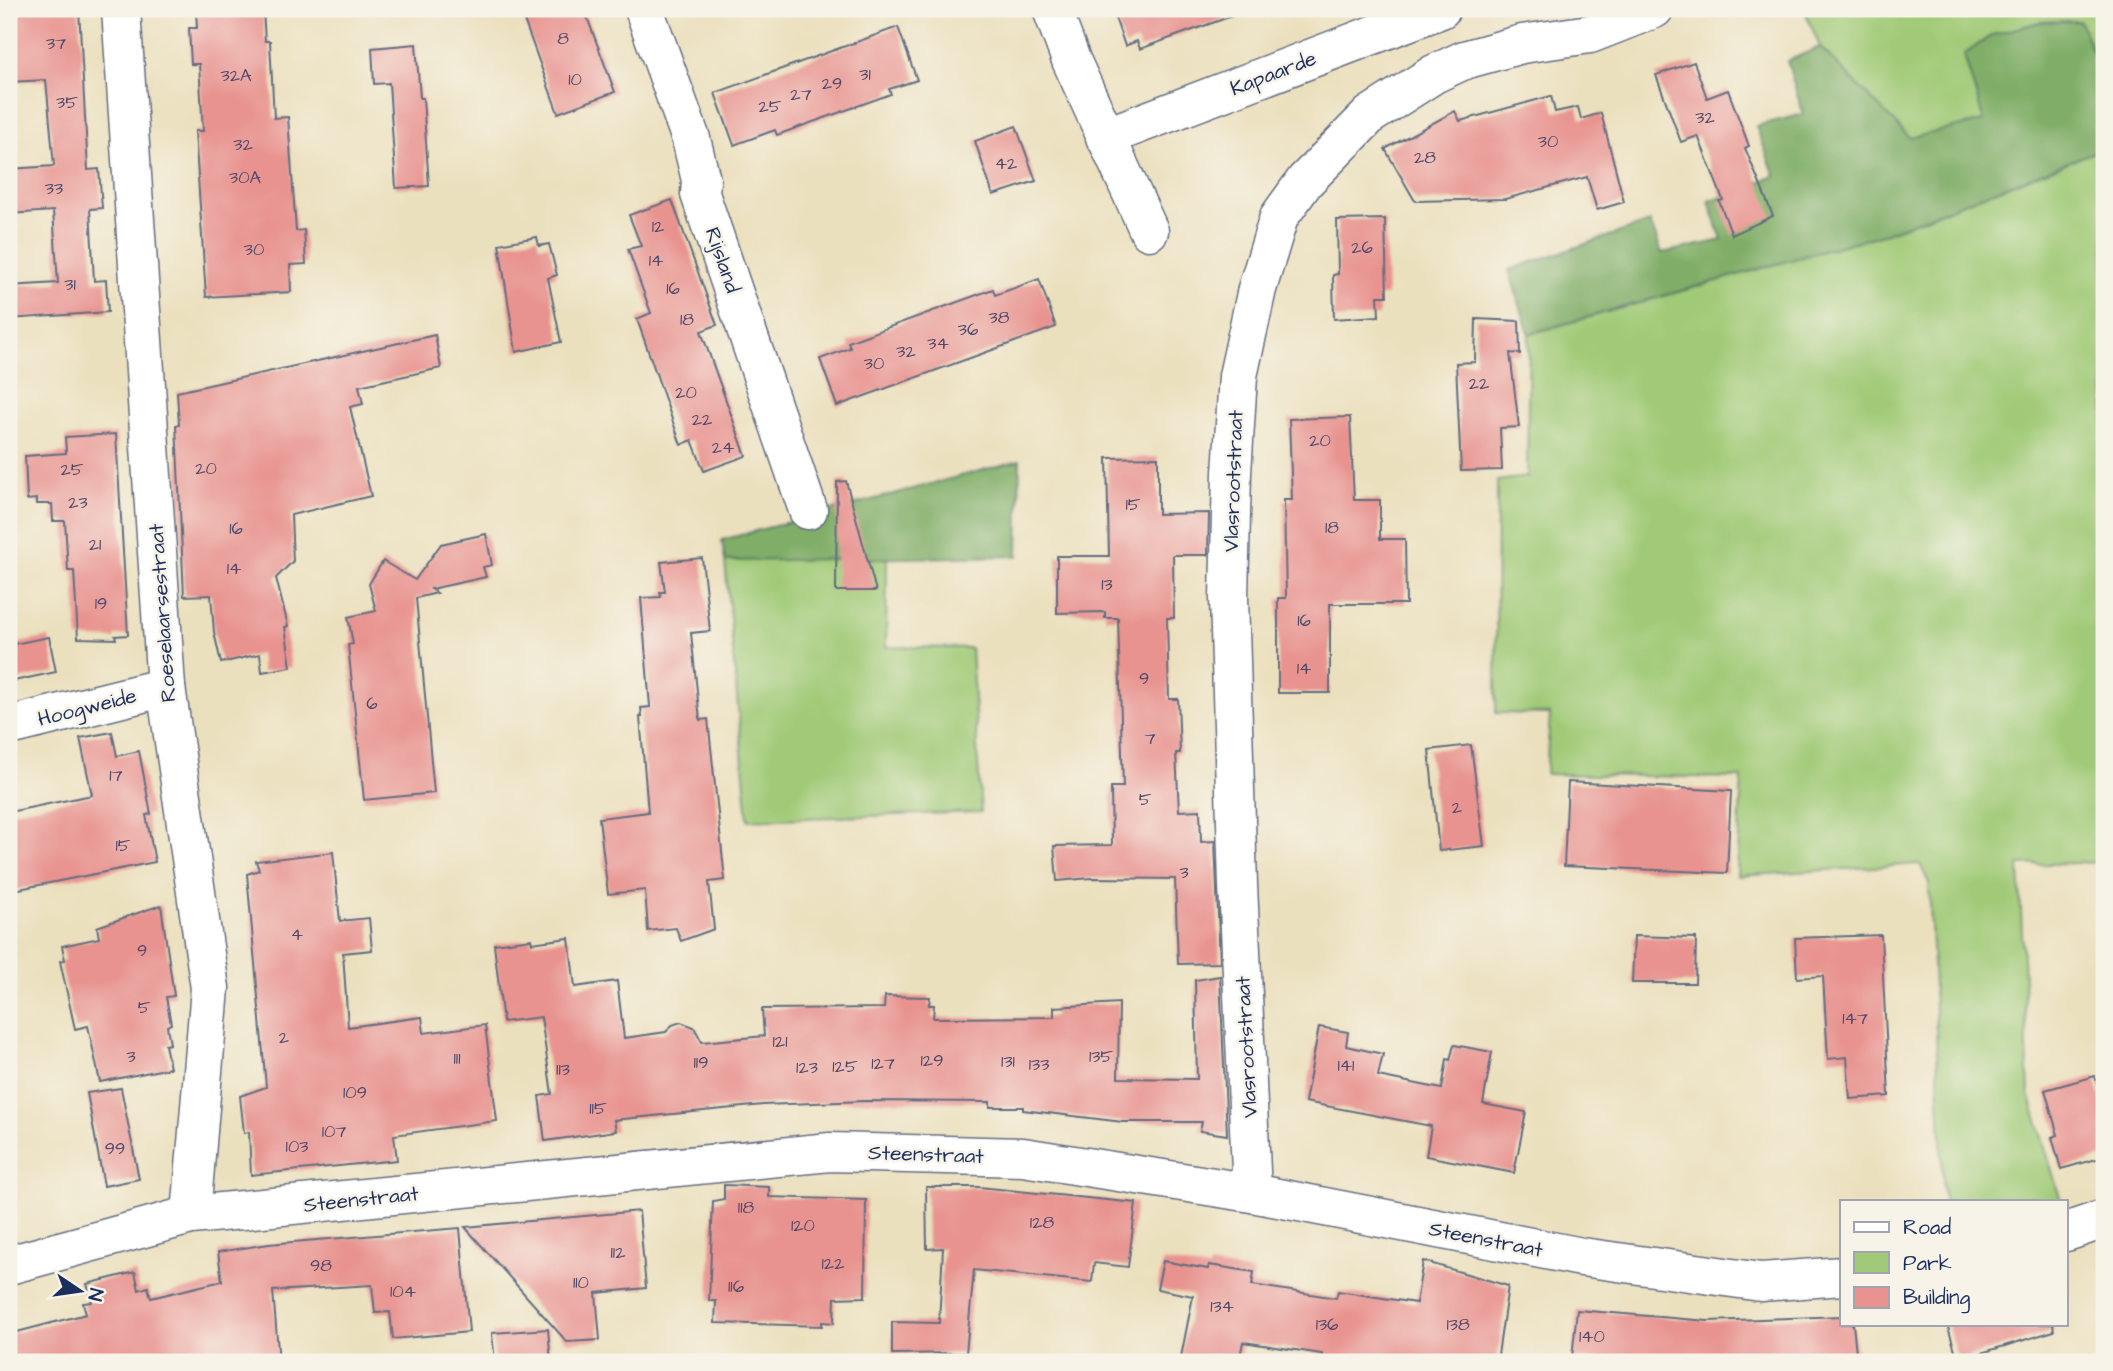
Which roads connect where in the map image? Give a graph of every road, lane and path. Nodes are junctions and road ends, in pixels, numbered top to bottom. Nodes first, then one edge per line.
1 (121, 9) edge
2 (644, 9) edge
3 (1052, 9) edge
4 (1441, 9) edge
5 (1448, 9) edge
6 (1654, 9) edge
7 (1464, 60) junction
8 (1105, 137) junction
9 (1149, 231) dead end
10 (808, 510) dead end
11 (166, 687) junction
12 (9, 726) edge
13 (1252, 1193) junction
14 (191, 1215) junction
15 (2104, 1219) edge
16 (2068, 1231) edge
17 (9, 1265) edge
18 (1840, 1276) edge

1 - 11 street, Roeselaarsestraat
2 - 10 street, Rijsland
3 - 8 street
4 - 8 street, Kapaarde
5 - 7 street
6 - 7 street, Vlasrootstraat
7 - 13 street, Vlasrootstraat
8 - 9 street
11 - 12 street, Hoogweide
11 - 14 street, Roeselaarsestraat
13 - 14 street, Steenstraat
13 - 18 street, Steenstraat
14 - 17 street, Steenstraat
15 - 16 street

